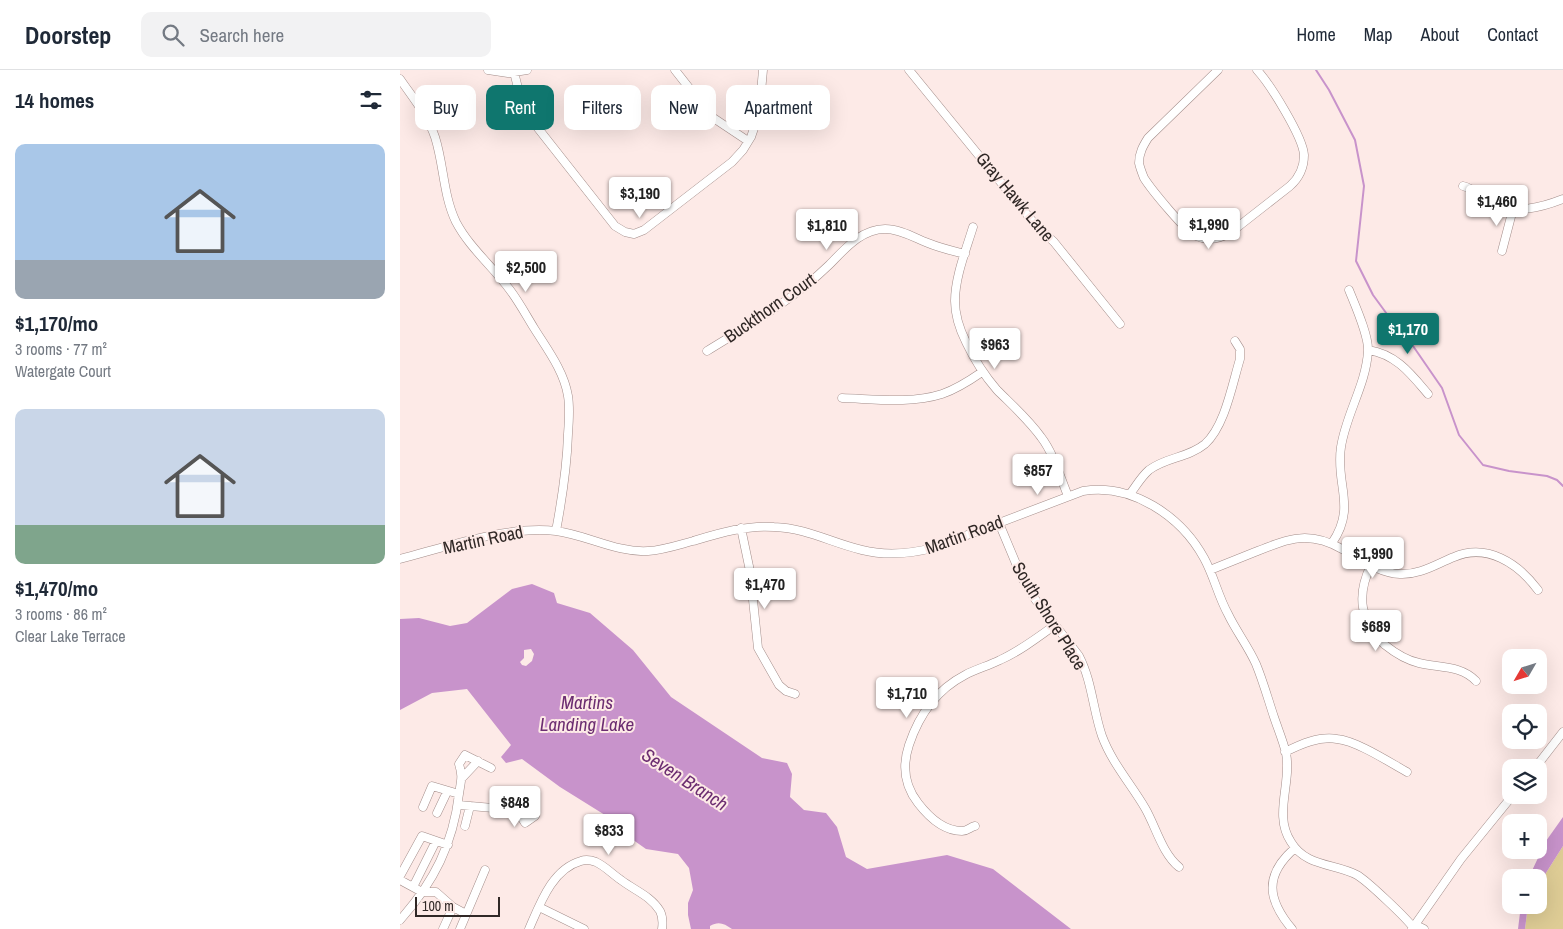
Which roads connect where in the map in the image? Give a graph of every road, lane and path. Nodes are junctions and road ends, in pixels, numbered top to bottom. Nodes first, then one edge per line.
1 (488, 70) edge
2 (526, 70) edge
3 (675, 70) edge
4 (763, 70) edge
5 (909, 70) edge
6 (1218, 70) edge
7 (1257, 70) edge
8 (514, 72) junction
9 (400, 79) edge
10 (748, 141) junction
11 (1462, 186) dead end
12 (1563, 199) edge
13 (1512, 209) junction
14 (972, 227) dead end
15 (1502, 251) dead end
16 (965, 254) junction
17 (1349, 290) dead end
18 (1120, 324) dead end
19 (1235, 341) dead end
20 (1368, 350) junction
21 (707, 351) dead end
22 (982, 372) junction
23 (1428, 394) dead end
24 (842, 398) dead end
25 (1130, 494) junction
26 (1068, 496) junction
27 (999, 523) junction
28 (741, 528) junction
29 (556, 531) junction
30 (1332, 543) junction
31 (400, 559) edge
32 (1371, 565) junction
33 (1210, 570) junction
34 (1538, 590) dead end
35 (1055, 625) junction
36 (1476, 681) dead end
37 (795, 694) dead end
38 (1563, 732) edge
39 (1285, 752) junction
40 (1542, 759) edge
41 (478, 761) junction
42 (491, 768) dead end
43 (1407, 772) dead end
44 (463, 777) junction
45 (447, 792) junction
46 (459, 794) junction
47 (528, 804) dead end
48 (1505, 804) edge
49 (458, 805) junction
50 (470, 806) junction
51 (423, 807) dead end
52 (437, 813) dead end
53 (465, 826) dead end
54 (976, 826) dead end
55 (436, 841) junction
56 (448, 845) junction
57 (1295, 848) junction
58 (1179, 867) dead end
59 (485, 870) dead end
60 (400, 876) edge
61 (400, 880) edge
62 (413, 887) junction
63 (422, 892) junction
64 (453, 907) junction
65 (539, 907) junction
66 (466, 914) junction
67 (400, 920) edge
68 (1413, 928) edge
69 (443, 929) edge
70 (460, 929) edge
71 (529, 929) edge
72 (584, 929) edge
73 (662, 929) edge
74 (1292, 929) edge
75 (1424, 929) edge

1 - 8 street
2 - 8 street
3 - 10 street
4 - 10 street
5 - 18 street, Gray Hawk Lane
6 - 7 street
8 - 10 street
9 - 29 street
11 - 13 street
12 - 13 street
13 - 15 street
14 - 16 street
16 - 21 street, Buckthorn Court
16 - 22 street
17 - 20 street
19 - 25 street
20 - 23 street
20 - 30 street
22 - 24 street
22 - 26 street
25 - 26 street, Martin Road
25 - 33 street, Martin Road
26 - 27 street, Martin Road
27 - 28 street, Martin Road
27 - 35 street, South Shore Place
28 - 29 street, Martin Road
28 - 37 street
29 - 31 street, Martin Road
30 - 32 street
30 - 33 street
32 - 34 street
32 - 36 street
33 - 39 street, Martin Road
35 - 54 street
35 - 58 street, South Shore Place
38 - 40 street
39 - 43 street
39 - 57 street, Martin Road
41 - 42 street
41 - 44 street
41 - 44 street
44 - 46 street
45 - 46 street
45 - 51 street
45 - 52 street
46 - 49 street
47 - 50 street
48 - 68 street
49 - 50 street
49 - 56 street
50 - 53 street
55 - 56 street
55 - 60 street
55 - 62 street
56 - 63 street
57 - 68 street, Martin Road
57 - 74 street
59 - 66 street
61 - 62 street
62 - 63 street
63 - 64 street
63 - 67 street
64 - 66 street
64 - 69 street
65 - 71 street
65 - 72 street
65 - 73 street
66 - 70 street
68 - 75 street

